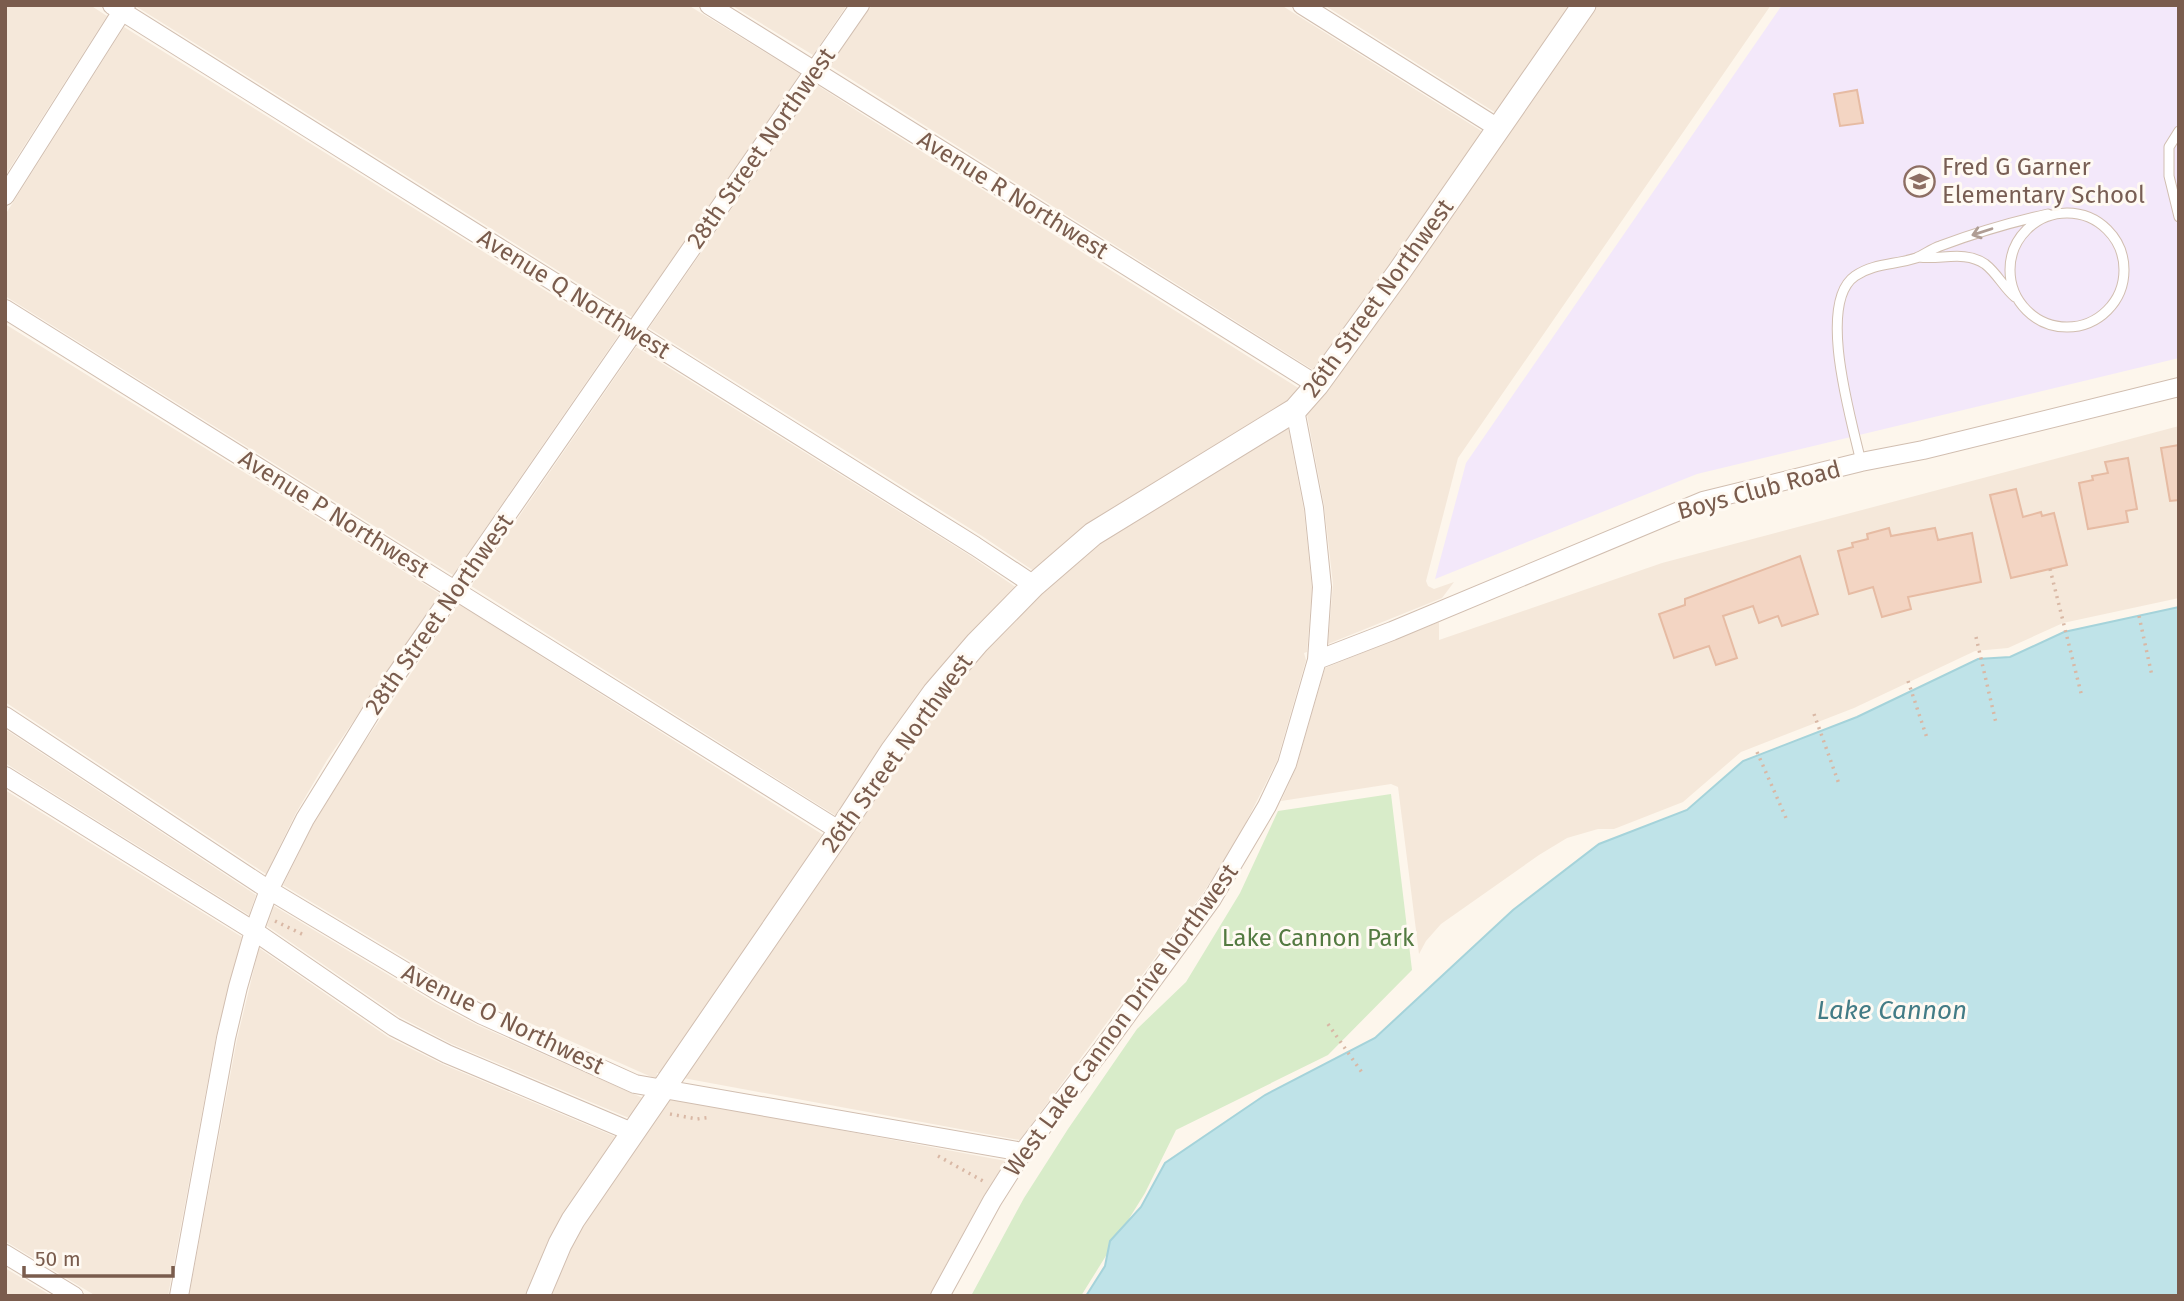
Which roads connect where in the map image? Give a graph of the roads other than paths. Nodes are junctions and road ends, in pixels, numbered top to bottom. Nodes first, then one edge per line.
1 (709, 5) edge
2 (860, 5) edge
3 (1302, 5) edge
4 (1584, 5) edge
5 (120, 7) edge
6 (815, 70) junction
7 (1498, 128) junction
8 (2179, 131) edge
9 (5, 196) edge
10 (2048, 214) junction
11 (2179, 216) edge
12 (1919, 257) junction
13 (2018, 299) junction
14 (5, 309) edge
15 (634, 332) junction
16 (1317, 385) junction
17 (2179, 387) edge
18 (1295, 410) junction
19 (1861, 462) junction
20 (1034, 585) junction
21 (456, 590) junction
22 (1317, 660) junction
23 (5, 716) edge
24 (5, 776) edge
25 (840, 831) junction
26 (269, 890) junction
27 (254, 931) junction
28 (662, 1090) junction
29 (632, 1132) junction
30 (1023, 1152) junction
31 (5, 1254) edge
32 (74, 1296) edge
33 (179, 1296) edge
34 (538, 1296) edge
35 (940, 1296) edge

1 - 6 street, Avenue R Northwest
2 - 6 street, 28th Street Northwest
3 - 7 street
4 - 7 street, 26th Street Northwest
5 - 9 street
5 - 15 street, Avenue Q Northwest
6 - 15 street, 28th Street Northwest
6 - 16 street, Avenue R Northwest
7 - 16 street, 26th Street Northwest
8 - 11 lane
10 -> 12 lane
10 - 13 lane
10 - 13 lane
12 - 13 lane
12 - 19 lane
14 - 21 street, Avenue P Northwest
15 - 20 street, Avenue Q Northwest
15 - 21 street, 28th Street Northwest
16 - 18 street, 26th Street Northwest
17 - 19 street, Boys Club Road
18 - 20 street, 26th Street Northwest
18 - 22 street, West Lake Cannon Drive Northwest
19 - 22 street, Boys Club Road
20 - 25 street, 26th Street Northwest
21 - 25 street, Avenue P Northwest
21 - 26 street, 28th Street Northwest
22 - 30 street, West Lake Cannon Drive Northwest
23 - 26 street, Avenue O Northwest
24 - 27 street
25 - 28 street, 26th Street Northwest
26 - 27 street, 28th Street Northwest
26 - 28 street, Avenue O Northwest
27 - 29 street
27 - 33 street, 28th Street Northwest
28 - 29 street, 26th Street Northwest
28 - 30 street, Avenue O Northwest
29 - 34 street, 26th Street Northwest
30 - 35 street, West Lake Cannon Drive Northwest
31 - 32 street

